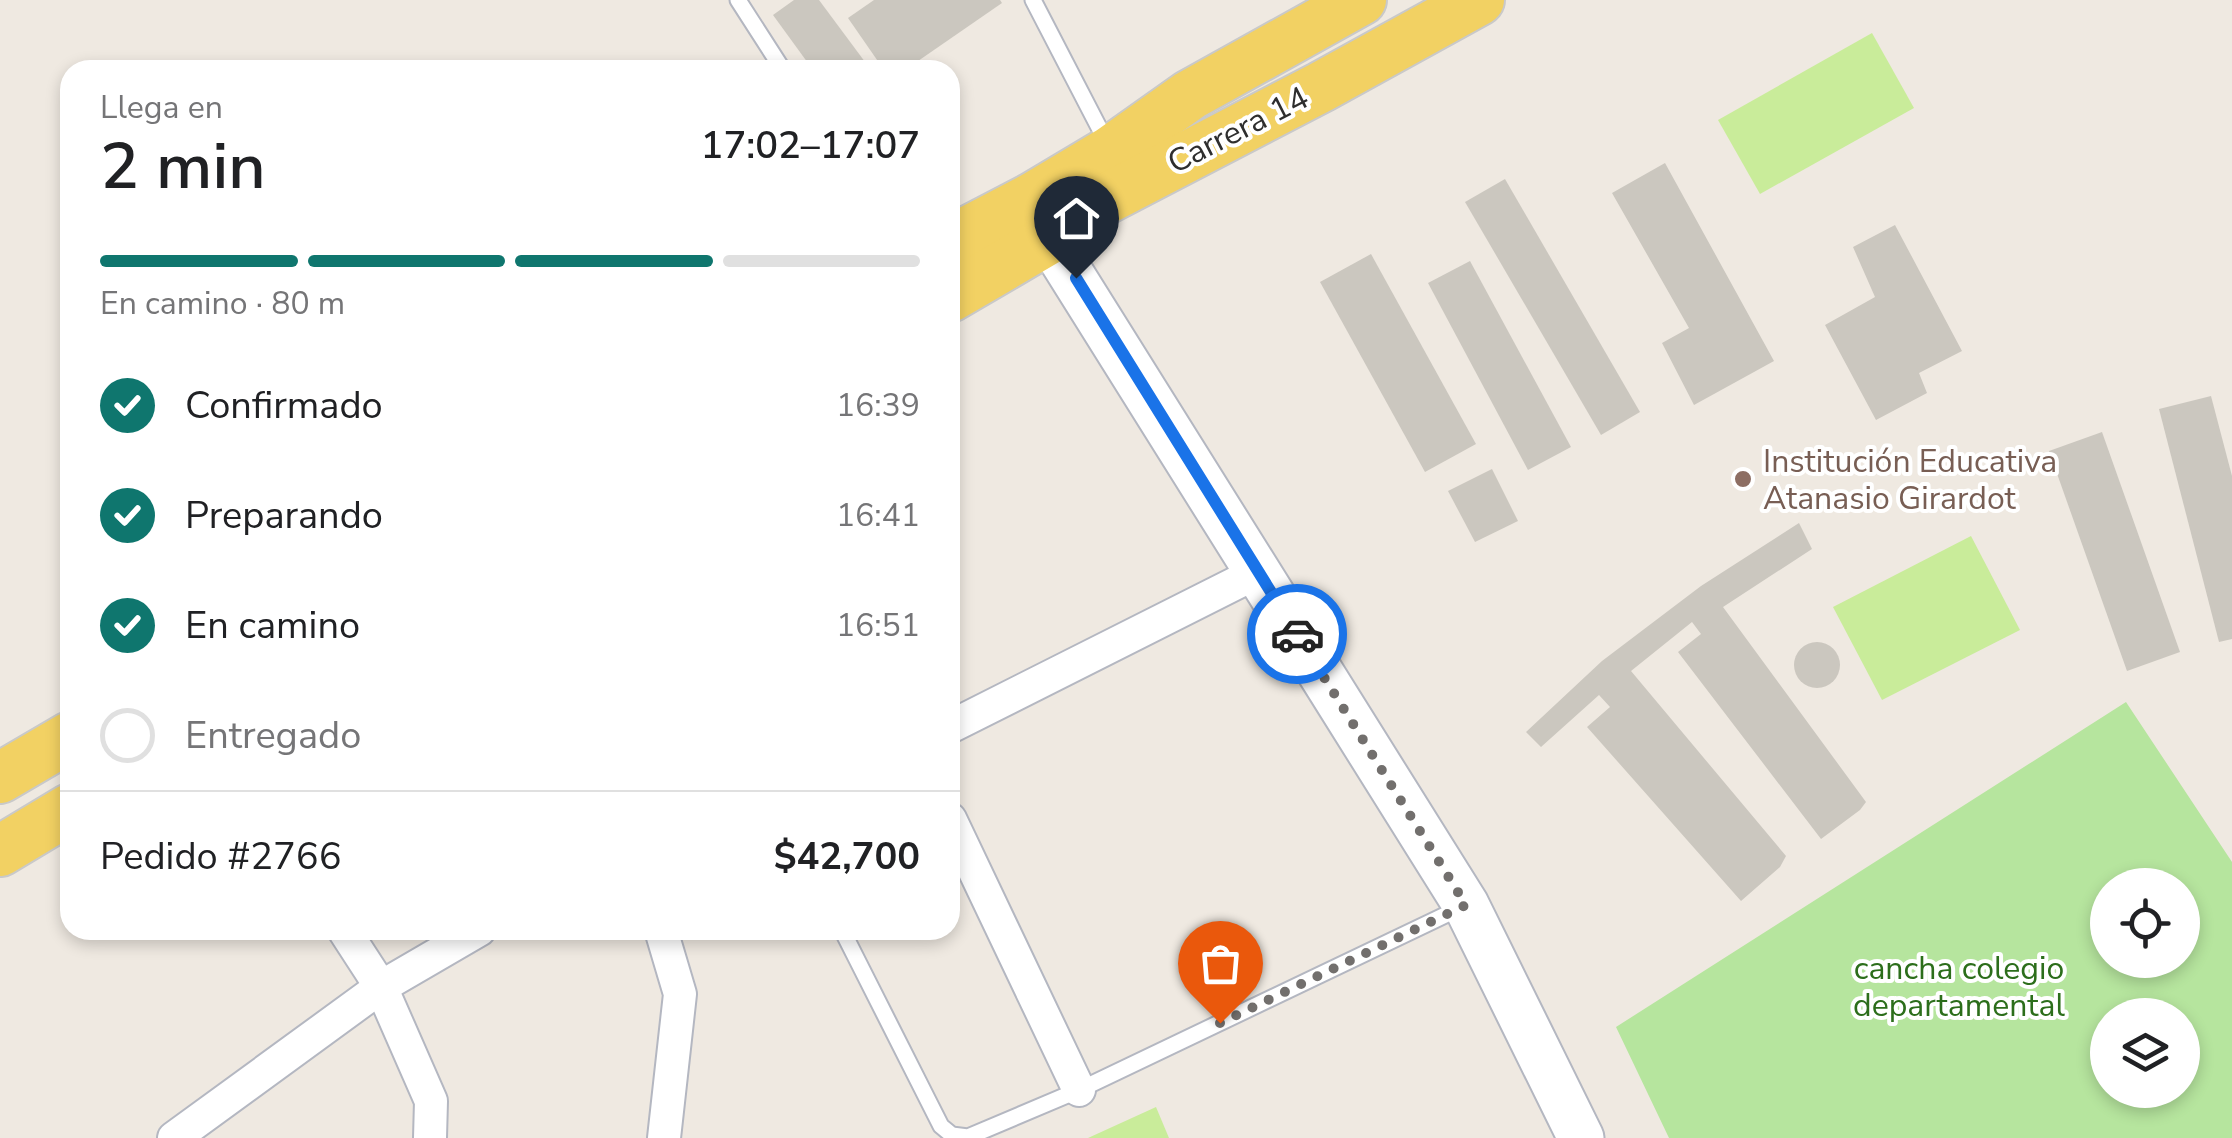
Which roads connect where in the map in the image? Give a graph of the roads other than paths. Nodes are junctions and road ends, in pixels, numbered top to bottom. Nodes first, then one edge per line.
1 (738, 0) edge
2 (1033, 0) edge
3 (1362, 0) edge
4 (1458, 5) edge
5 (777, 60) edge
6 (1120, 169) junction
7 (1042, 218) junction
8 (960, 238) edge
9 (960, 288) edge
10 (1258, 572) junction
11 (960, 722) edge
12 (60, 743) edge
13 (0, 778) edge
14 (60, 815) edge
15 (960, 840) edge
16 (0, 851) edge
17 (1466, 905) junction
18 (350, 940) edge
19 (462, 940) edge
20 (664, 940) edge
21 (847, 940) edge
22 (381, 988) junction
23 (1079, 1090) junction
24 (207, 1127) edge
25 (174, 1138) edge
26 (430, 1138) edge
27 (664, 1138) edge
28 (1580, 1138) edge

1 - 5 lane
2 - 6 lane
3 - 6 main road, Carrera 14
4 - 6 main road, Carrera 14
6 - 7 main road, Carrera 14
7 - 8 main road, Carrera 14
7 - 9 main road, Carrera 14
7 - 10 street
10 - 11 street
10 - 17 street
12 - 13 main road
14 - 16 main road
15 - 23 street
17 - 23 lane
17 - 28 street
18 - 22 street
19 - 22 street
20 - 27 street
21 - 23 lane
22 - 24 street
22 - 26 street
24 - 25 street

